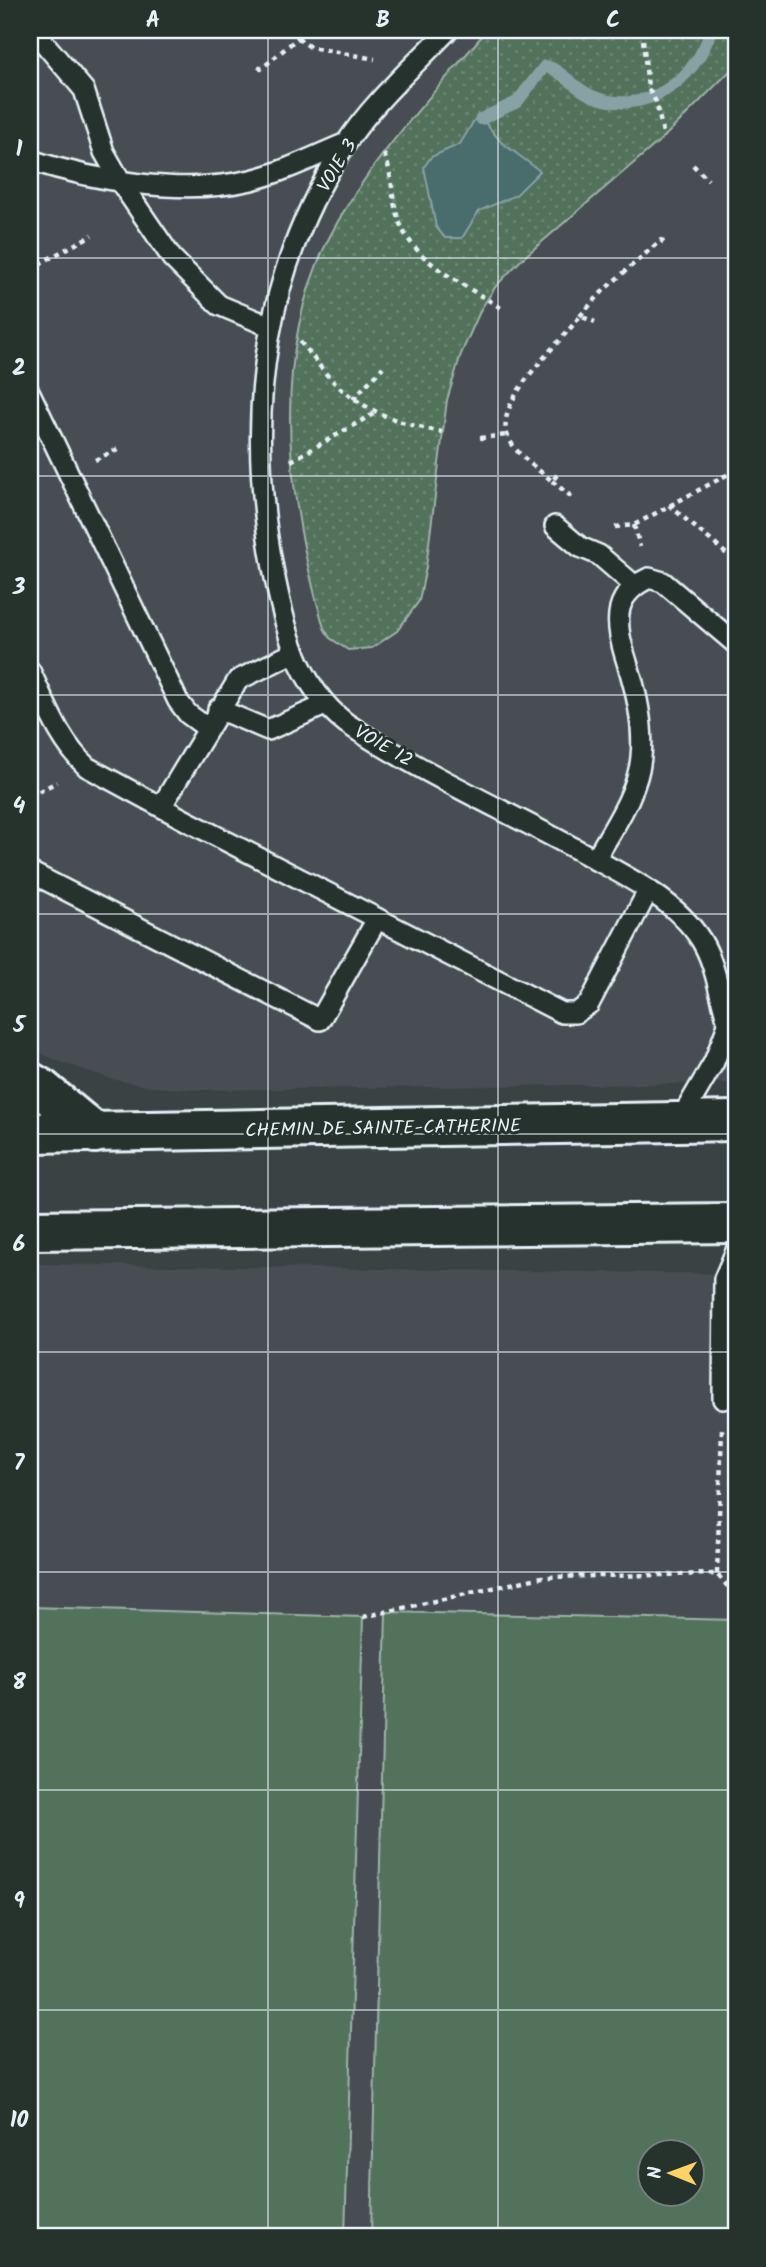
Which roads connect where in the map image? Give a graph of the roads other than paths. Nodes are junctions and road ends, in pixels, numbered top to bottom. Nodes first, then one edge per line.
1 (33, 30) edge
2 (448, 30) edge
3 (346, 143) junction
4 (30, 160) edge
5 (120, 181) junction
6 (269, 326) junction
7 (30, 393) edge
8 (555, 526) dead end
9 (635, 586) junction
10 (736, 644) edge
11 (295, 652) junction
12 (30, 671) edge
13 (325, 705) junction
14 (218, 709) junction
15 (207, 729) junction
16 (161, 807) junction
17 (595, 860) junction
18 (30, 872) edge
19 (648, 891) junction
20 (377, 919) junction
21 (732, 1032) edge
22 (30, 1082) edge
23 (736, 1121) edge
24 (679, 1122) junction
25 (30, 1133) edge
26 (95, 1133) junction
27 (736, 1223) edge
28 (30, 1230) edge
29 (736, 1251) edge
30 (723, 1399) road end

1 - 5 lane
2 - 3 lane, VOIE 3
3 - 5 lane
3 - 6 lane, VOIE 3
4 - 5 lane
5 - 6 lane
6 - 11 lane, VOIE 12
7 - 15 lane
8 - 9 lane
9 - 10 lane
9 - 17 lane
11 - 13 lane, VOIE 12
11 - 14 lane
12 - 16 lane
13 - 14 lane
13 - 17 lane, VOIE 12
14 - 15 lane
15 - 16 lane
16 - 20 lane
17 - 19 lane, VOIE 12
18 - 20 lane
19 - 20 lane
19 - 21 lane, VOIE 12
21 - 24 lane, VOIE 12
22 - 26 main road
23 - 24 main road, CHEMIN DE SAINTE-CATHERINE
24 - 26 main road, CHEMIN DE SAINTE-CATHERINE
25 - 26 main road, CHEMIN DE SAINTE-CATHERINE
27 - 28 main road
29 - 30 lane

